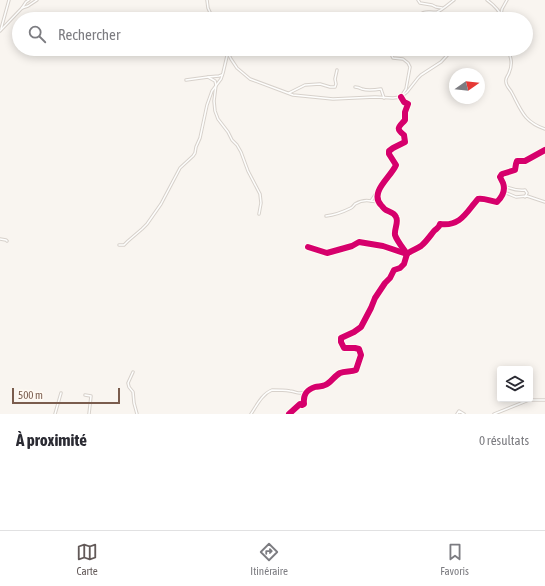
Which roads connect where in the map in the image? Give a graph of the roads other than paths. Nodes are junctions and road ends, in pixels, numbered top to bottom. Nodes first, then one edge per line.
1 (9, 0) edge
2 (29, 0) edge
3 (37, 0) edge
4 (207, 0) edge
5 (418, 0) edge
6 (454, 0) edge
7 (488, 0) edge
8 (507, 0) edge
9 (22, 8) junction
10 (442, 8) junction
11 (18, 12) edge
12 (210, 12) edge
13 (438, 12) edge
14 (499, 12) edge
15 (501, 12) edge
16 (12, 18) edge
17 (0, 31) edge
18 (227, 56) edge
19 (229, 56) edge
20 (392, 56) edge
21 (447, 56) edge
22 (510, 56) edge
23 (230, 59) junction
24 (226, 62) junction
25 (337, 70) dead end
26 (223, 73) junction
27 (208, 77) junction
28 (186, 80) dead end
29 (216, 85) junction
30 (355, 87) dead end
31 (288, 93) junction
32 (401, 97) junction
33 (384, 98) junction
34 (545, 129) edge
35 (545, 150) edge
36 (504, 186) junction
37 (379, 191) junction
38 (504, 192) junction
39 (525, 197) junction
40 (371, 201) junction
41 (379, 202) junction
42 (545, 202) edge
43 (259, 214) dead end
44 (326, 216) dead end
45 (0, 240) edge
46 (7, 241) dead end
47 (119, 245) dead end
48 (308, 247) dead end
49 (407, 254) junction
50 (133, 372) dead end
51 (308, 391) junction
52 (61, 393) dead end
53 (85, 396) dead end
54 (545, 400) edge
55 (55, 414) edge
56 (89, 414) edge
57 (137, 414) edge
58 (251, 414) edge
59 (289, 414) edge
60 (457, 414) edge
61 (464, 414) edge
62 (494, 414) edge

1 - 17 street
2 - 9 street
3 - 9 street
4 - 12 street
5 - 10 street
6 - 10 street
7 - 14 street
8 - 15 street
9 - 11 street
10 - 13 street
16 - 17 street
18 - 24 street
19 - 23 street
20 - 32 street
21 - 32 street
22 - 34 street
23 - 24 street
23 - 31 street
24 - 26 street
25 - 31 street
26 - 27 street
26 - 29 street
27 - 28 street
27 - 29 street
29 - 43 street
29 - 47 street
30 - 33 street
31 - 33 street
32 - 33 street
32 - 37 street
35 - 36 street
36 - 38 street
36 - 39 street
37 - 40 street
37 - 41 street
38 - 39 street
38 - 49 street
39 - 42 street
40 - 41 street
40 - 44 street
41 - 49 street
45 - 46 street
48 - 49 street
49 - 51 street
50 - 57 street
51 - 58 street
51 - 59 street
52 - 55 street
53 - 56 street
54 - 62 street
60 - 61 street

